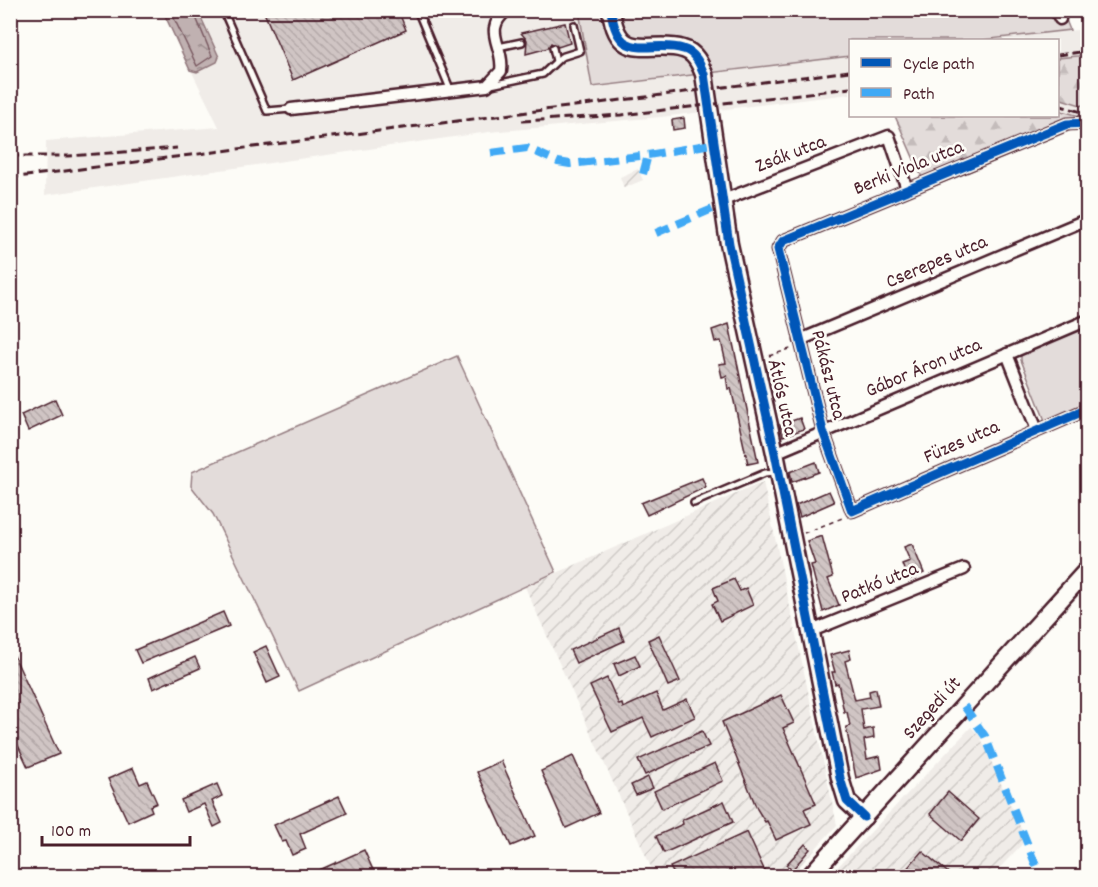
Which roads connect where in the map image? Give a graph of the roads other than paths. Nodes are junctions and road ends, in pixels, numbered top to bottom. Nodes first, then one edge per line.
1 (223, 10) edge
2 (507, 10) edge
3 (611, 10) edge
4 (622, 10) edge
5 (418, 12) dead end
6 (574, 26) dead end
7 (622, 38) junction
8 (522, 42) dead end
9 (498, 47) junction
10 (553, 48) dead end
11 (556, 61) junction
12 (487, 86) junction
13 (451, 91) junction
14 (291, 109) joint
15 (1088, 123) edge
16 (907, 189) junction
17 (721, 201) junction
18 (1088, 219) edge
19 (780, 244) joint
20 (1088, 320) edge
21 (801, 342) junction
22 (1007, 354) junction
23 (1088, 409) edge
24 (1037, 430) junction
25 (823, 431) junction
26 (775, 453) junction
27 (778, 471) junction
28 (694, 502) dead end
29 (852, 511) joint
30 (964, 569) dead end
31 (1088, 569) edge
32 (809, 632) junction
33 (864, 817) junction
34 (810, 876) edge

1 - 14 lane
2 - 9 street
3 - 7 street
4 - 7 street
5 - 13 lane
6 - 11 lane
7 - 17 street, Átlós utca
8 - 9 lane
9 - 12 street
10 - 11 lane
11 - 12 lane
12 - 13 street
13 - 14 street
15 - 16 street, Berki Viola utca
16 - 17 street, Zsák utca
16 - 19 street, Berki Viola utca
17 - 26 street, Átlós utca
18 - 21 street, Cserepes utca
19 - 21 street, Pákász utca
20 - 22 street, Gábor Áron utca
21 - 25 street, Pákász utca
22 - 24 street
22 - 25 street, Gábor Áron utca
23 - 24 street, Füzes utca
24 - 29 street, Füzes utca
25 - 26 street, Gábor Áron utca
25 - 29 street, Pákász utca
26 - 27 street, Átlós utca
27 - 28 lane
27 - 32 street, Átlós utca
30 - 32 street, Patkó utca
31 - 33 street, Szegedi út
32 - 33 street, Átlós utca
33 - 34 street, Szegedi út

